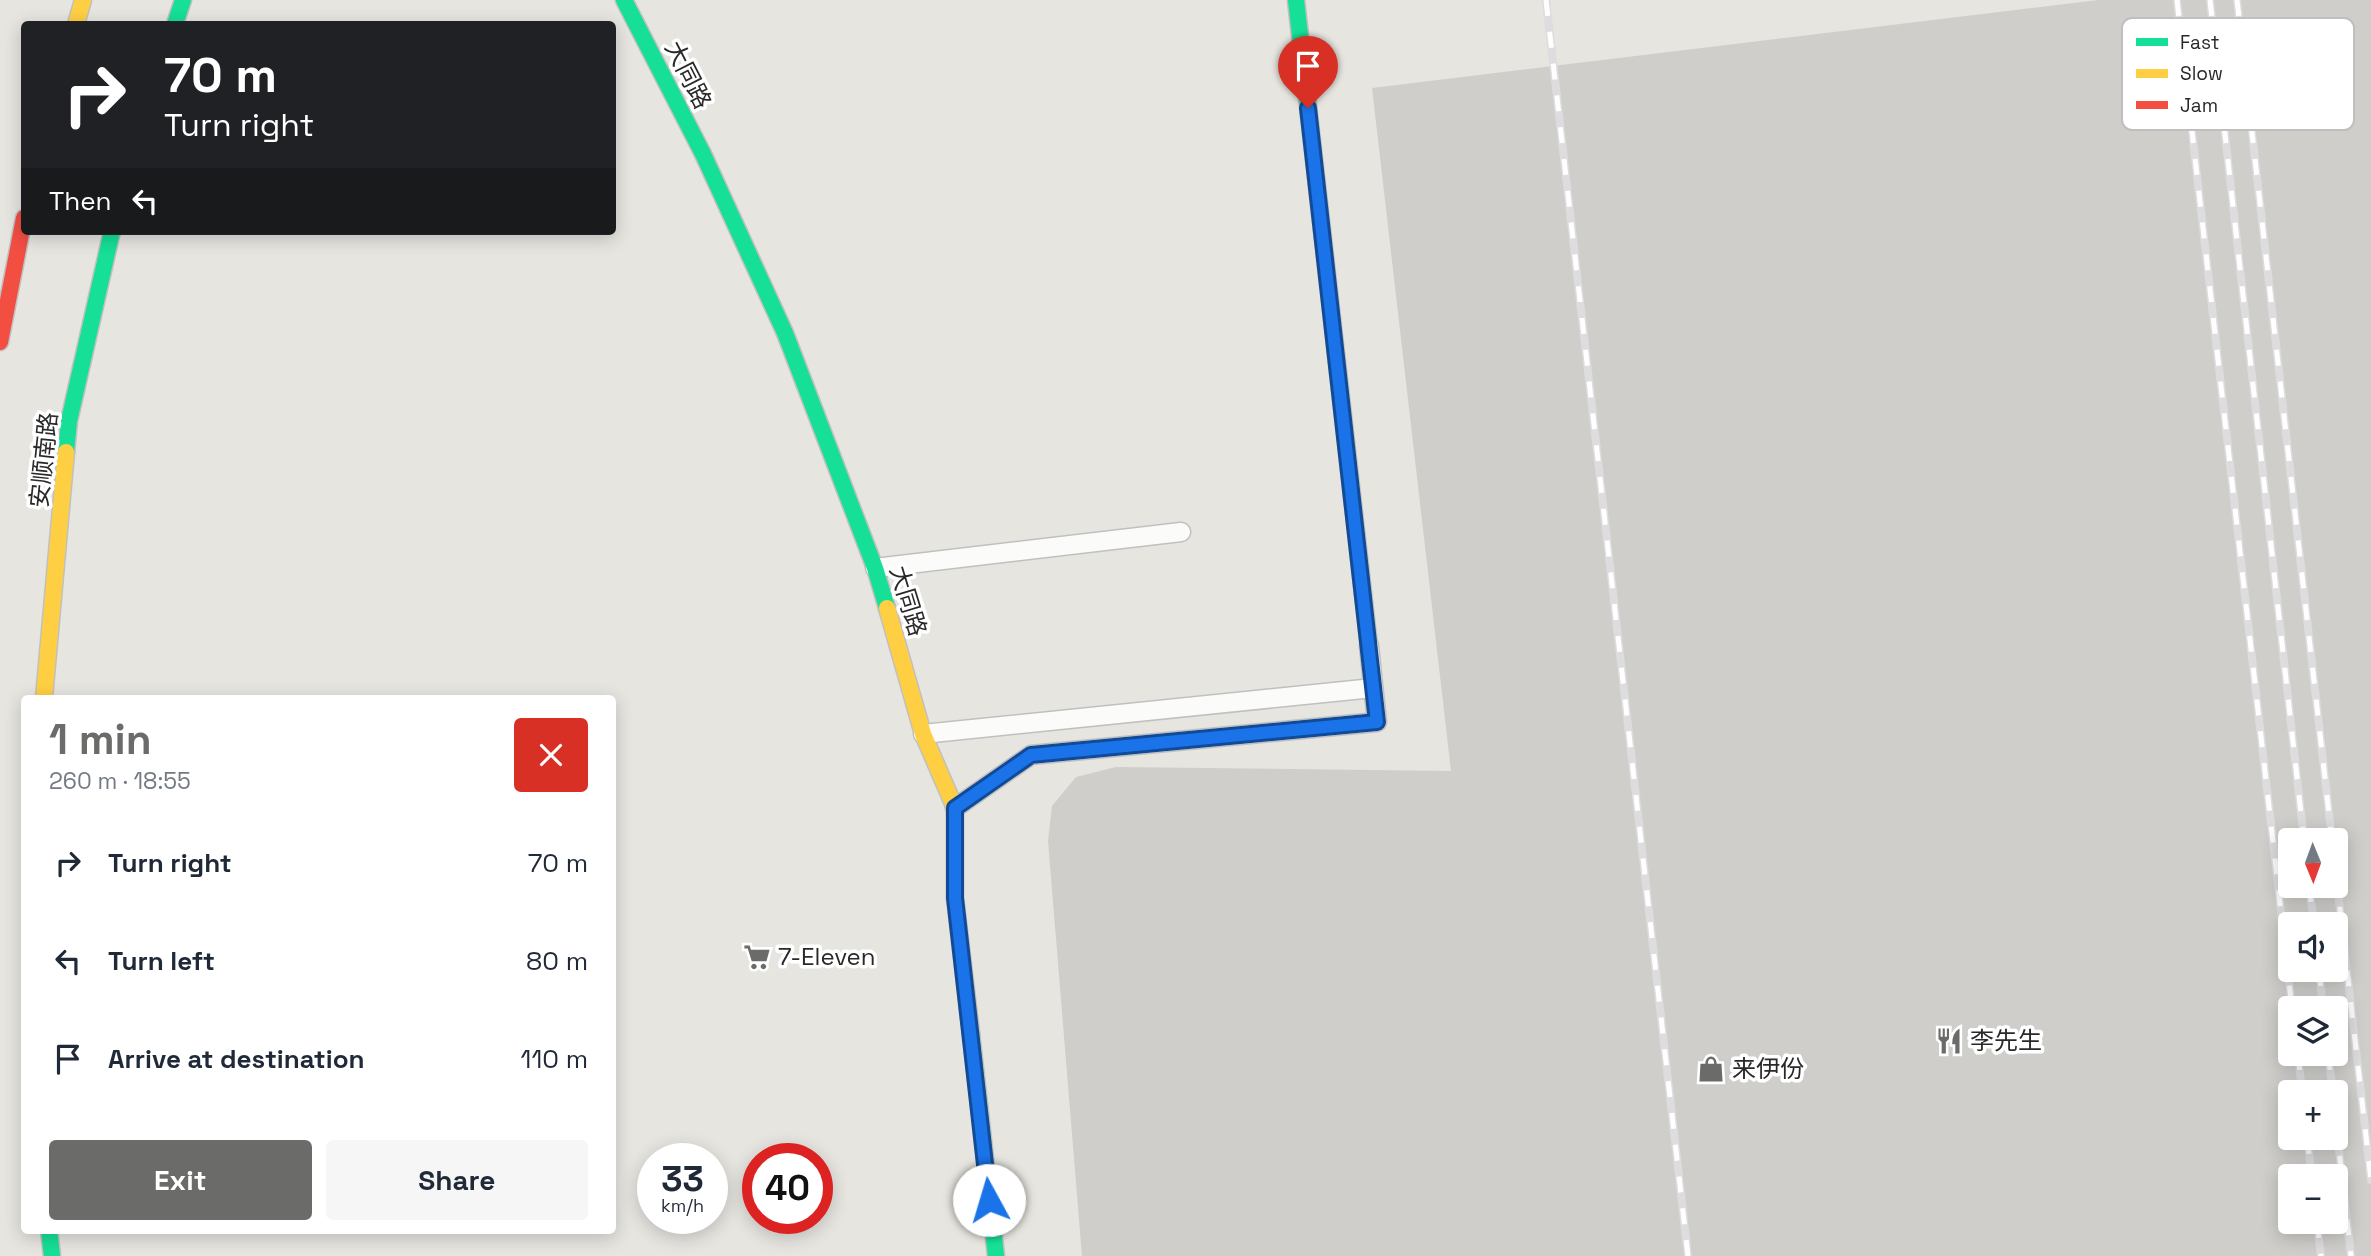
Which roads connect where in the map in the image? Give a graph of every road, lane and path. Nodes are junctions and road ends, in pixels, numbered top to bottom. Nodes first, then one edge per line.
1 (83, 0) edge
2 (183, 0) edge
3 (624, 0) edge
4 (1296, 0) edge
5 (77, 21) edge
6 (176, 21) edge
7 (21, 234) edge
8 (111, 235) edge
9 (0, 342) edge
10 (1181, 532) dead end
11 (875, 568) junction
12 (1369, 646) joint
13 (1373, 688) junction
14 (44, 695) edge
15 (923, 734) junction
16 (955, 808) junction
17 (49, 1234) edge
18 (52, 1256) edge
19 (996, 1256) edge

1 - 5 street
2 - 6 street
3 - 11 street, 大同路
4 - 12 street
7 - 9 street
8 - 14 street, 安顺南路
10 - 11 lane
11 - 15 street, 大同路
12 - 13 lane
13 - 15 lane
13 - 16 lane
15 - 16 street, 大同路
16 - 19 street, 大同路
17 - 18 street

